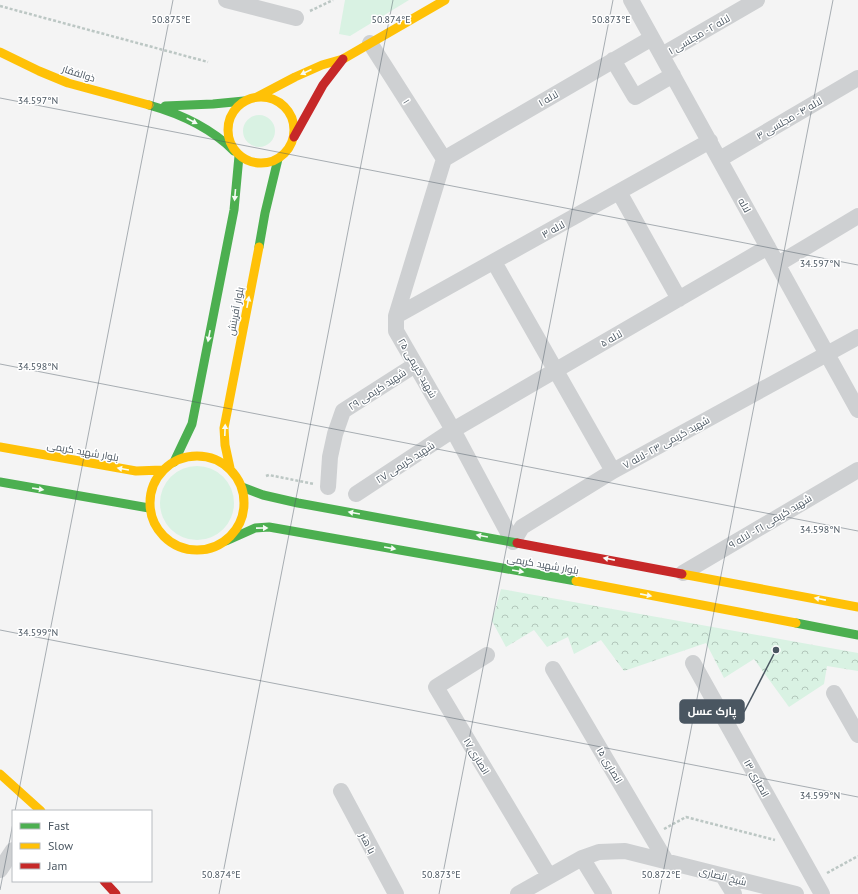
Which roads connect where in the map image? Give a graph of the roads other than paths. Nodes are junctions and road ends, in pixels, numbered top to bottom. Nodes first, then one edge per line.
1 (226, 0) edge
2 (444, 0) edge
3 (631, 0) edge
4 (757, 0) edge
5 (296, 18) road end
6 (652, 38) junction
7 (370, 43) junction
8 (0, 52) edge
9 (662, 55) junction
10 (343, 59) junction
11 (614, 60) junction
12 (673, 75) junction
13 (858, 78) edge
14 (257, 97) junction
15 (244, 101) junction
16 (156, 106) junction
17 (294, 137) junction
18 (710, 142) junction
19 (236, 153) junction
20 (720, 158) junction
21 (278, 159) junction
22 (444, 159) junction
23 (619, 192) junction
24 (858, 216) edge
25 (768, 247) junction
26 (494, 262) junction
27 (778, 264) junction
28 (679, 298) junction
29 (396, 316) junction
30 (858, 337) edge
31 (828, 354) junction
32 (415, 365) junction
33 (556, 370) junction
34 (858, 410) edge
35 (453, 430) junction
36 (0, 447) edge
37 (174, 462) junction
38 (104, 466) junction
39 (230, 468) junction
40 (162, 470) junction
41 (858, 470) edge
42 (613, 471) junction
43 (110, 479) dead end
44 (0, 482) edge
45 (242, 487) junction
46 (328, 487) dead end
47 (104, 492) dead end
48 (356, 494) dead end
49 (93, 498) junction
50 (298, 503) junction
51 (149, 508) junction
52 (288, 530) junction
53 (226, 541) junction
54 (513, 542) junction
55 (683, 573) junction
56 (858, 607) edge
57 (858, 635) edge
58 (487, 655) dead end
59 (693, 662) dead end
60 (553, 669) dead end
61 (834, 693) dead end
62 (858, 735) edge
63 (0, 774) edge
64 (341, 791) dead end
65 (40, 810) edge
66 (12, 852) edge
67 (582, 858) junction
68 (666, 861) junction
69 (0, 870) edge
70 (549, 876) junction
71 (723, 876) junction
72 (105, 882) edge
73 (116, 894) edge
74 (396, 894) edge
75 (518, 894) edge
76 (604, 894) edge
77 (734, 894) edge
78 (796, 894) edge
79 (822, 894) edge

1 - 5 street
2 - 7 main road
3 - 6 street, لاله
4 - 9 street, لاله ۲ - مجلسی ۱
6 - 9 street, لاله
6 - 11 street, لاله ۱
7 - 10 main road
7 - 22 street, ۱
8 - 16 main road, ذوالفقار
9 - 12 street, لاله
10 -> 14 main road
10 - 17 main road
11 - 12 street
11 - 22 street, لاله ۱
12 - 18 street, لاله
13 - 20 street, لاله ۴ - مجلسی ۳
14 - 15 main road
14 - 17 main road
15 - 16 main road
15 - 19 main road
16 -> 19 main road
17 - 21 main road
18 - 20 street, لاله
18 - 23 street, لاله ۳
19 - 21 main road
19 -> 37 main road, بلوار آفرینش
20 - 25 street, لاله
39 -> 21 main road, بلوار آفرینش
22 - 29 street, شهید کریمی ۲۵
23 - 26 street, لاله ۳
23 - 28 street
24 - 27 street
25 - 27 street, لاله
25 - 28 street, لاله ۵
26 - 29 street, لاله ۳
26 - 33 street
27 - 31 street, لاله
28 - 33 street, لاله ۵
29 - 32 street, شهید کریمی ۲۵
30 - 31 street, شهید کریمی ۲۳ -لاله ۷
31 - 34 street, لاله
31 - 42 street, شهید کریمی ۲۳ -لاله ۷
32 - 35 street, شهید کریمی ۲۵
32 - 46 street, شهید کریمی ۲۹
33 - 35 street, لاله ۵
33 - 42 street
35 - 48 street, شهید کریمی ۲۷
35 - 54 street, شهید کریمی ۲۵
36 - 38 main road, بلوار شهید کریمی
37 - 39 main road
37 - 40 main road
40 -> 38 main road, بلوار شهید کریمی
38 - 43 main road
39 - 45 main road
40 - 51 main road
41 - 55 street, شهید کریمی ۲۱ - لاله ۹
42 - 54 street, شهید کریمی ۲۳ -لاله ۷
44 -> 49 main road
45 - 50 main road, بلوار شهید کریمی
45 - 53 main road
47 - 49 main road
49 - 51 main road
50 - 52 main road
54 -> 50 main road, بلوار شهید کریمی
51 - 53 main road
53 -> 52 main road, بلوار شهید کریمی
52 -> 57 main road, بلوار شهید کریمی
55 -> 54 main road, بلوار شهید کریمی
56 -> 55 main road, بلوار شهید کریمی
58 - 70 street, انصاری ۱۷
59 - 79 street, انصاری ۱۳
60 - 68 street, انصاری ۱۵
61 - 62 street
63 - 65 main road
64 - 74 street, با هنر
66 - 69 street
67 - 68 street, شیخ انصاری
67 - 70 street, شیخ انصاری
67 - 76 street
68 - 71 street, شیخ انصاری
70 - 75 street, شیخ انصاری
71 - 77 street
71 - 78 street, شیخ انصاری
72 - 73 main road

